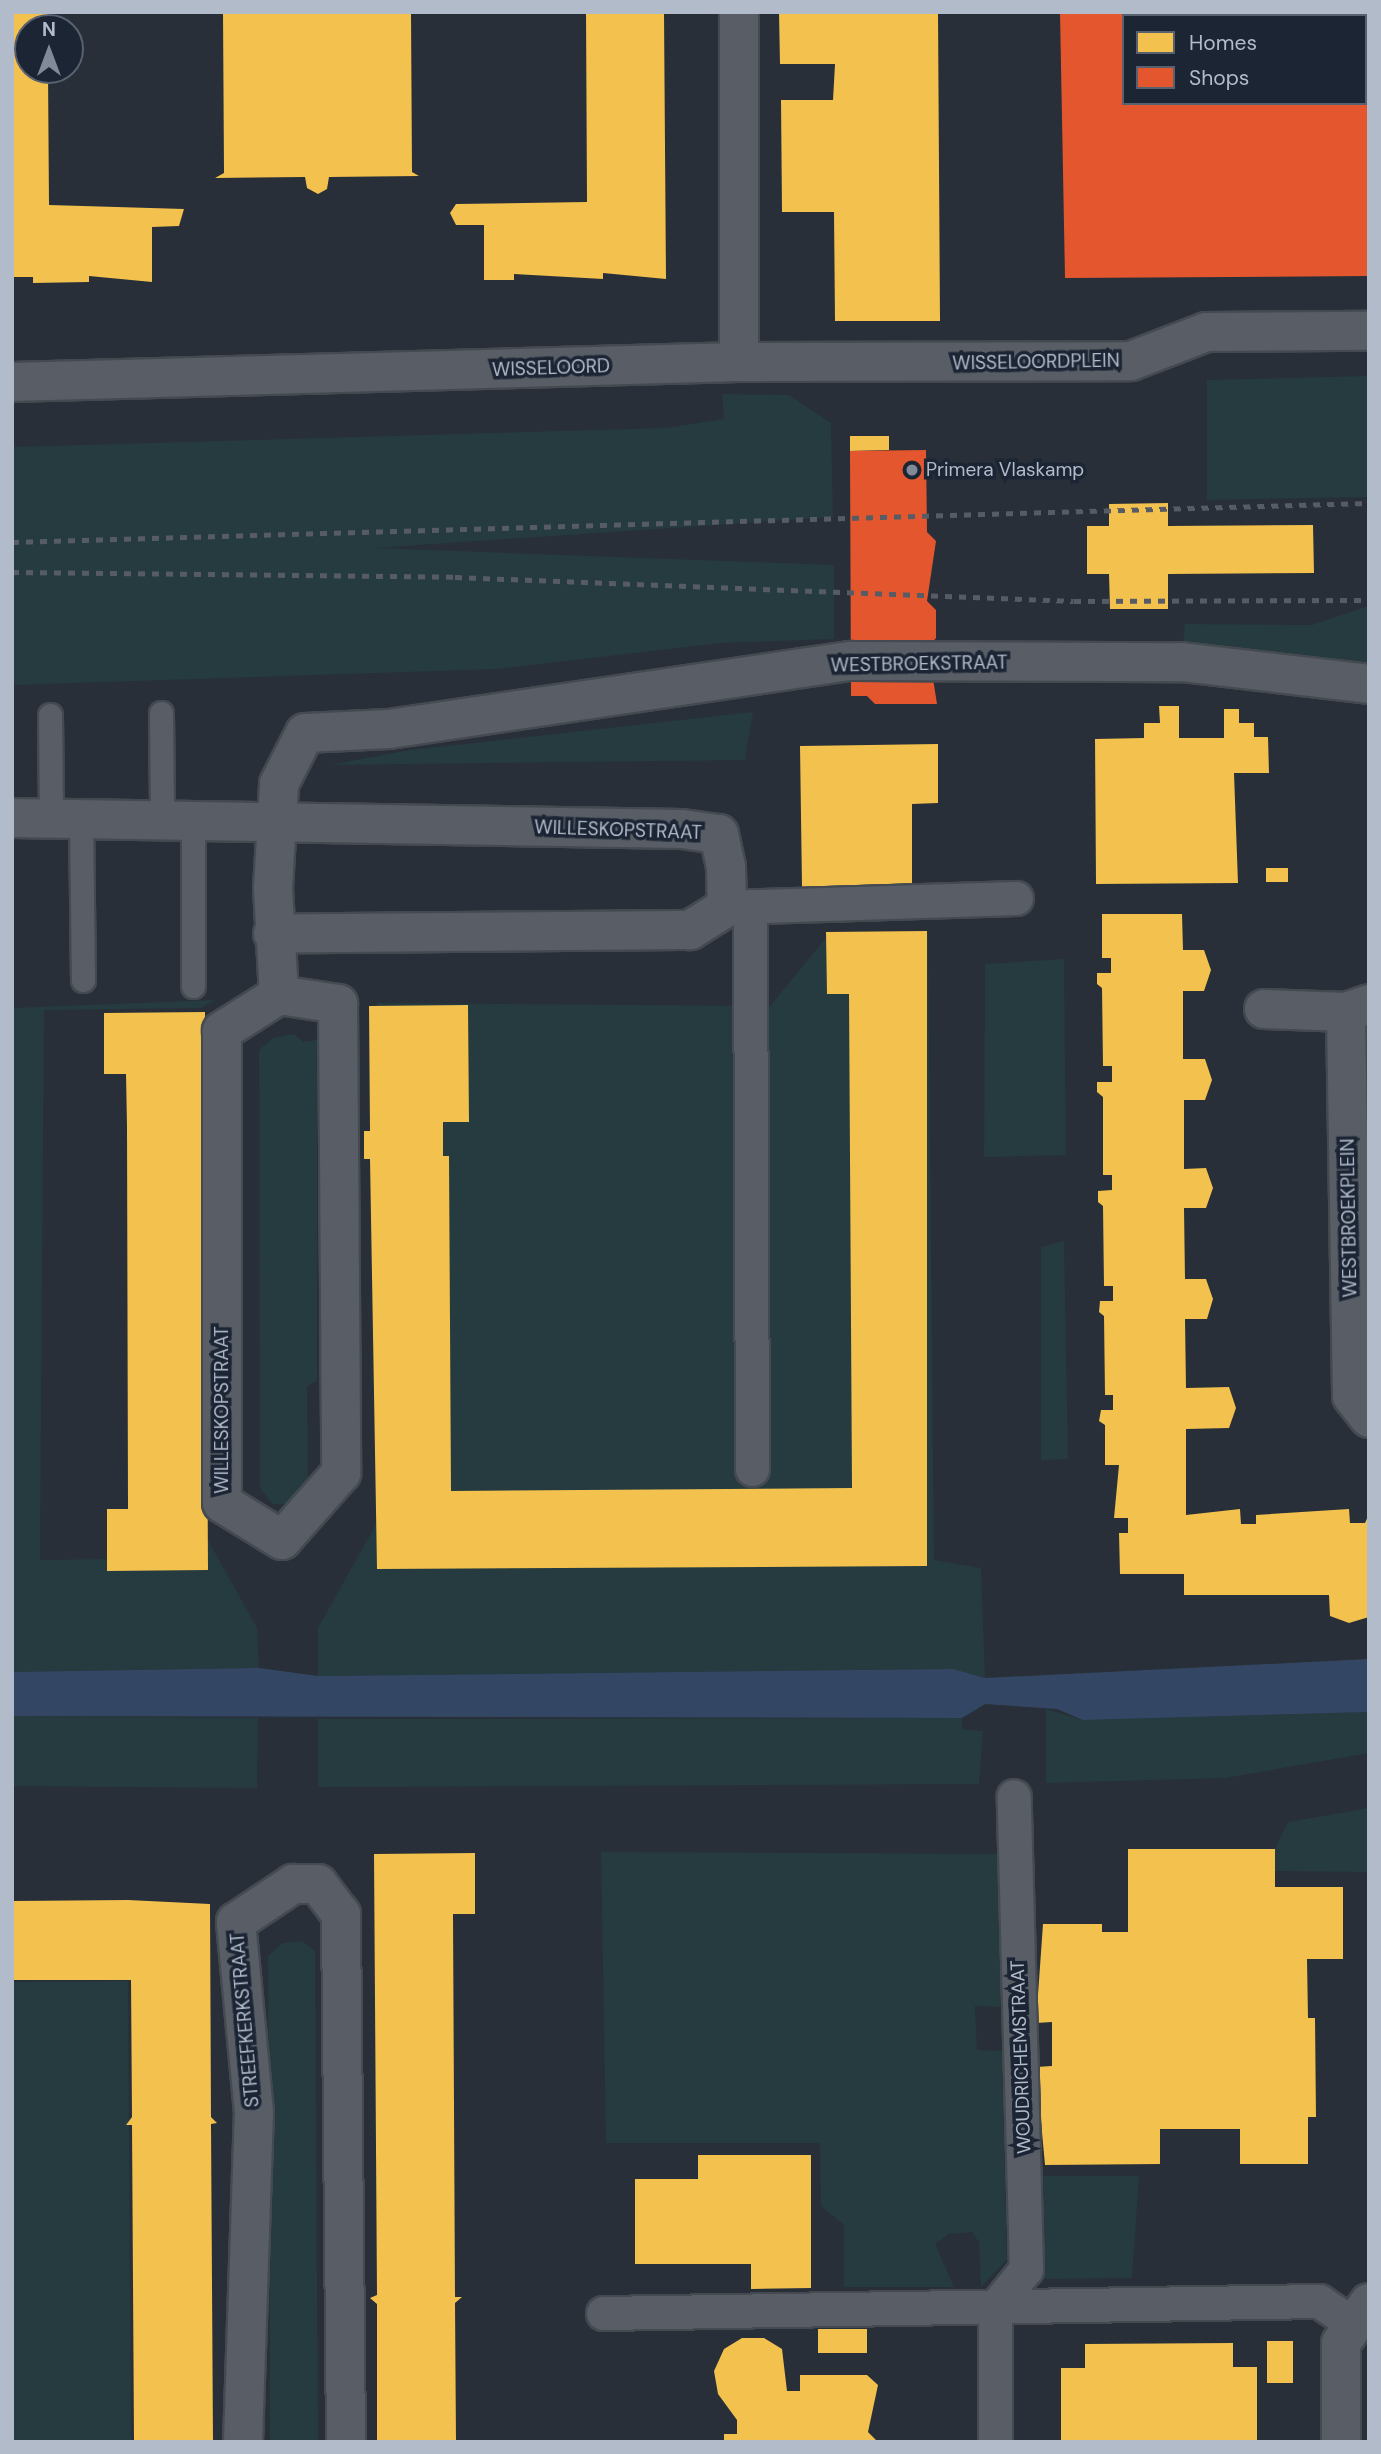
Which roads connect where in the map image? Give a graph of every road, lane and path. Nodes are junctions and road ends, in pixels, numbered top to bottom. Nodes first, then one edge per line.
1 (739, 12) edge
2 (1369, 331) edge
3 (739, 362) junction
4 (12, 382) edge
5 (1369, 684) edge
6 (162, 713) dead end
7 (50, 715) dead end
8 (66, 817) junction
9 (177, 817) junction
10 (12, 818) edge
11 (277, 822) junction
12 (1016, 898) dead end
13 (739, 906) junction
14 (272, 934) junction
15 (83, 980) dead end
16 (193, 986) dead end
17 (279, 995) junction
18 (1357, 1008) edge
19 (1264, 1009) dead end
20 (1369, 1418) edge
21 (752, 1469) dead end
22 (1014, 1796) dead end
23 (995, 2307) junction
24 (603, 2313) dead end
25 (1359, 2313) edge
26 (1369, 2414) edge
27 (243, 2442) edge
28 (346, 2442) edge
29 (995, 2442) edge
30 (1342, 2442) edge

1 - 3 street
2 - 3 street, WISSELOORDPLEIN
3 - 4 street, WISSELOORD
5 - 11 street, WESTBROEKSTRAAT
6 - 9 lane
7 - 8 lane
8 - 9 street, WILLESKOPSTRAAT
8 - 10 street, WILLESKOPSTRAAT
8 - 15 lane
9 - 11 street, WILLESKOPSTRAAT
9 - 16 lane
11 - 13 street, WILLESKOPSTRAAT
11 - 14 street
12 - 13 street
13 - 14 street
13 - 21 street
14 - 17 street
17 - 17 street, WILLESKOPSTRAAT
18 - 19 street, WESTBROEKPLEIN
18 - 20 street, WESTBROEKPLEIN
22 - 23 street, WOUDRICHEMSTRAAT
23 - 24 street
23 - 25 street
23 - 29 street
25 - 30 street
26 - 30 street
27 - 28 street, STREEFKERKSTRAAT

